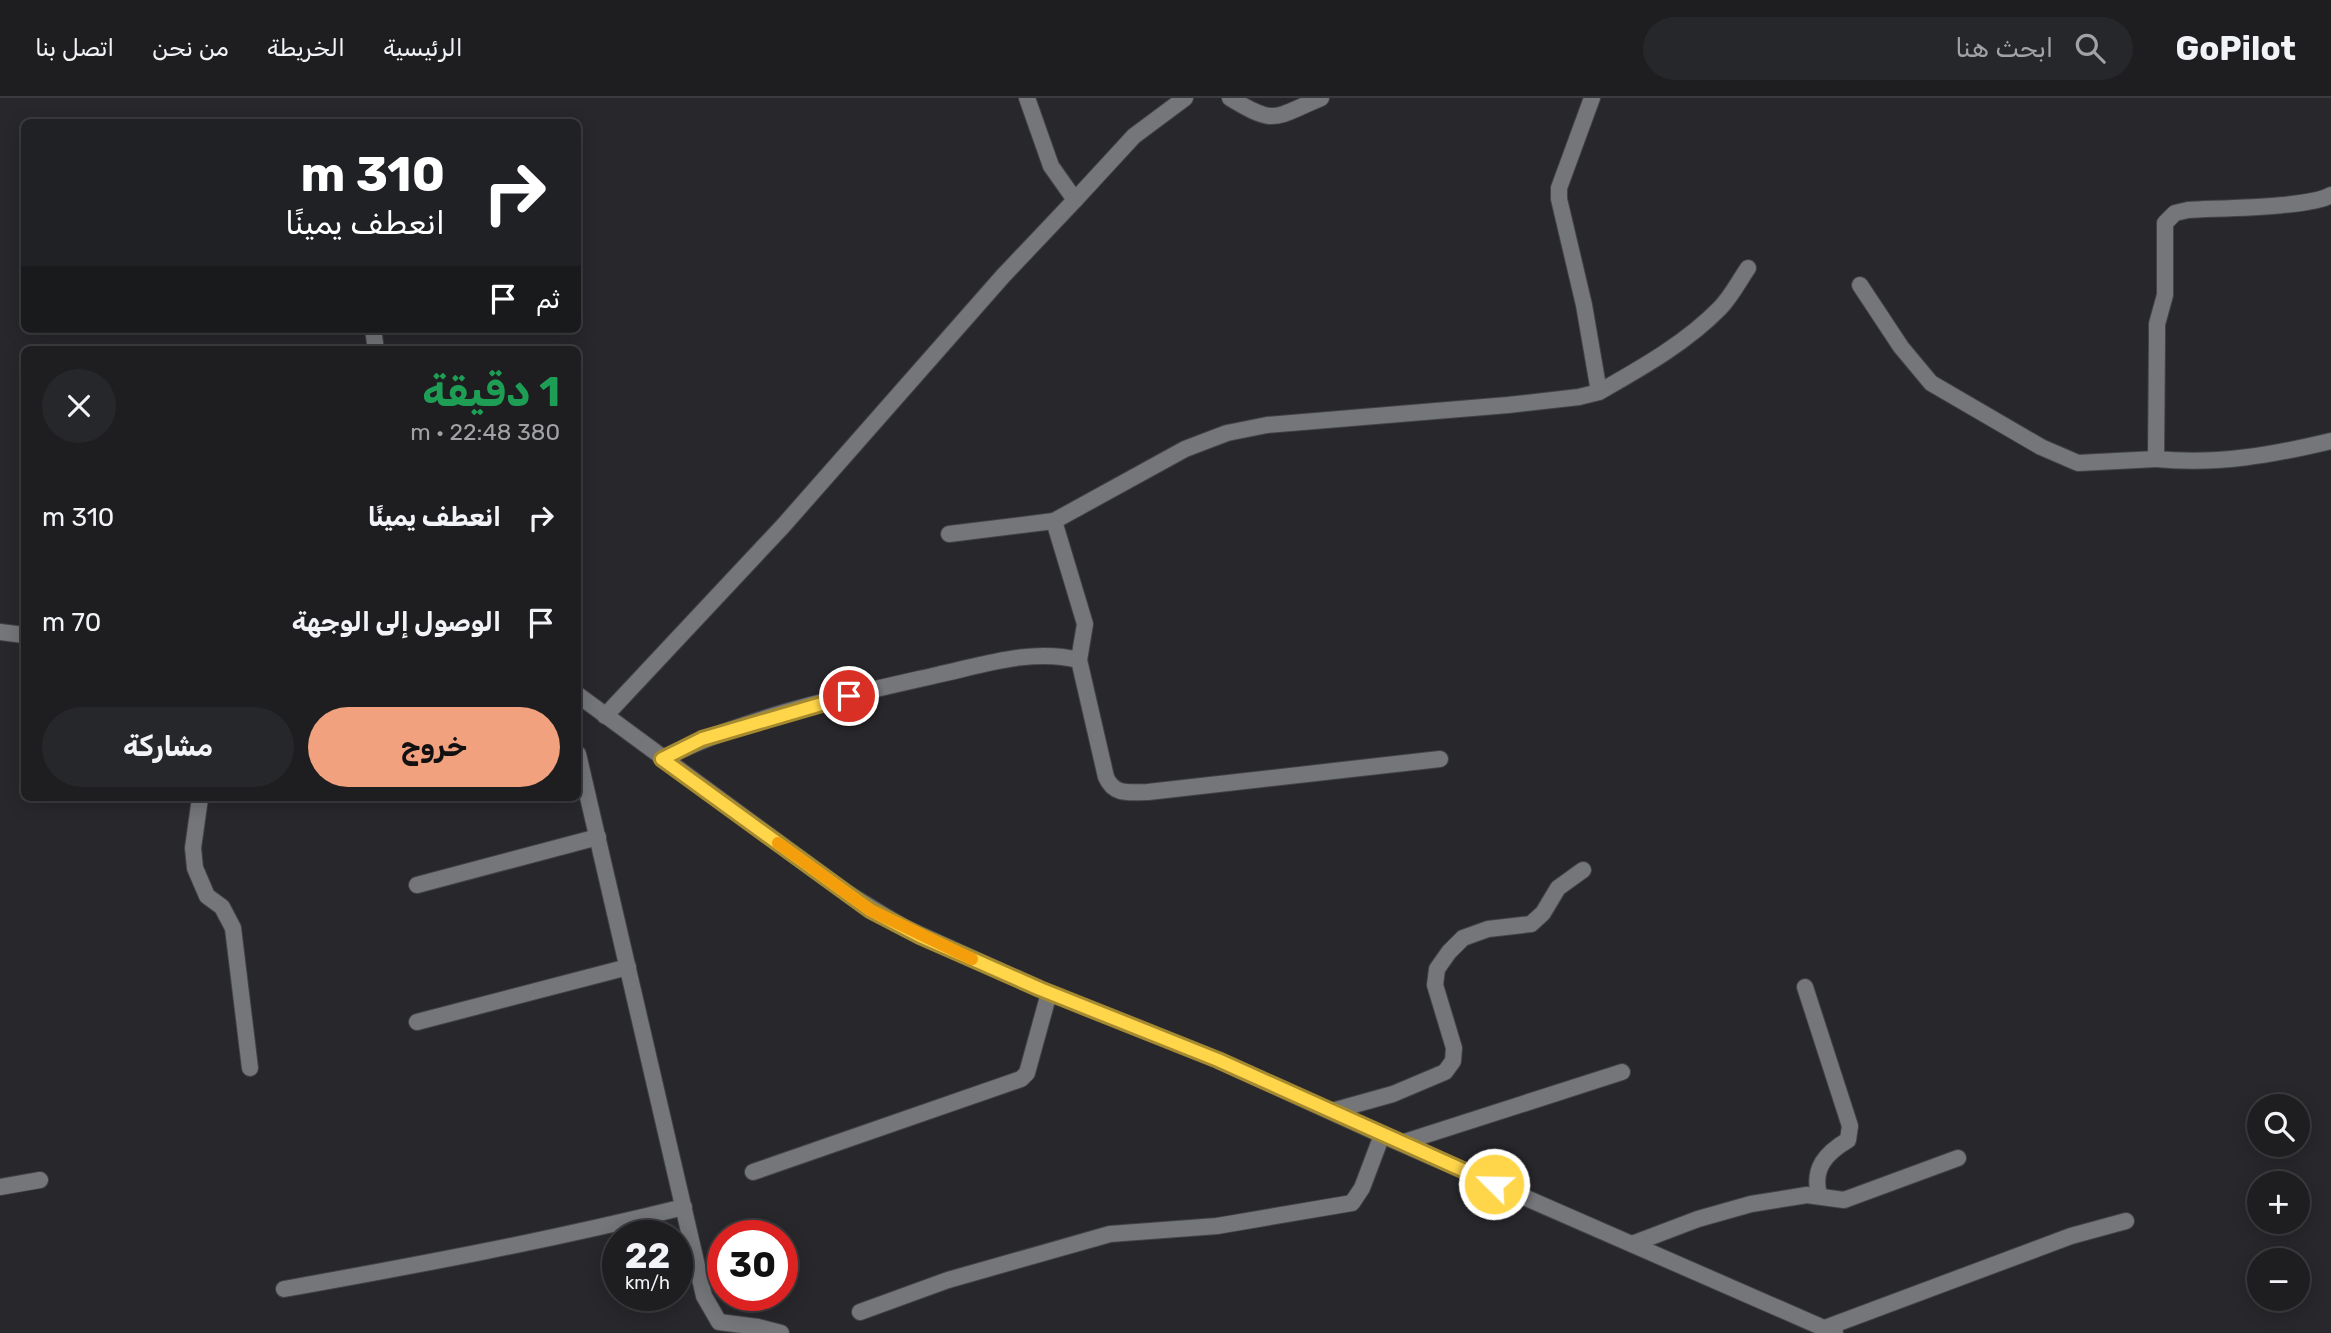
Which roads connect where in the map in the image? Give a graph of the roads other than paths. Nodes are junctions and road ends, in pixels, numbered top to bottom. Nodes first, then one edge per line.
1 (1027, 98) edge
2 (1185, 98) edge
3 (1230, 98) edge
4 (1321, 98) edge
5 (1592, 98) edge
6 (2331, 195) edge
7 (1075, 200) junction
8 (1748, 268) dead end
9 (1860, 285) dead end
10 (1599, 392) junction
11 (2331, 441) edge
12 (2156, 459) junction
13 (1054, 521) junction
14 (949, 534) dead end
15 (0, 632) edge
16 (21, 635) edge
17 (1079, 660) junction
18 (581, 697) edge
19 (605, 716) junction
20 (662, 759) junction
21 (1440, 759) dead end
22 (581, 766) edge
23 (200, 801) edge
24 (598, 836) junction
25 (1583, 870) dead end
26 (416, 885) dead end
27 (628, 967) junction
28 (1805, 987) dead end
29 (1049, 993) junction
30 (417, 1022) dead end
31 (250, 1068) dead end
32 (1622, 1072) dead end
33 (1332, 1111) junction
34 (1382, 1135) junction
35 (1401, 1143) junction
36 (1958, 1158) dead end
37 (753, 1172) dead end
38 (40, 1180) dead end
39 (0, 1187) edge
40 (1819, 1195) junction
41 (684, 1207) junction
42 (2126, 1221) dead end
43 (1632, 1244) junction
44 (284, 1289) dead end
45 (860, 1312) dead end
46 (1830, 1331) edge
47 (781, 1333) edge

1 - 7 street
2 - 7 street
3 - 4 street
5 - 10 street
6 - 12 street
7 - 19 street
8 - 10 street
9 - 12 street
10 - 13 street
11 - 12 street
13 - 14 street
13 - 17 street
15 - 16 street
17 - 20 street
17 - 21 street
18 - 19 street
19 - 20 street
20 - 29 street
22 - 24 street
23 - 31 street
24 - 26 street
24 - 27 street
25 - 33 street
27 - 30 street
27 - 41 street
28 - 40 street
29 - 33 street
29 - 37 street
32 - 35 street
33 - 34 street
34 - 35 street
34 - 45 street
35 - 43 street
36 - 40 street
38 - 39 street
40 - 43 street
41 - 44 street
41 - 47 street
42 - 46 street
43 - 46 street

